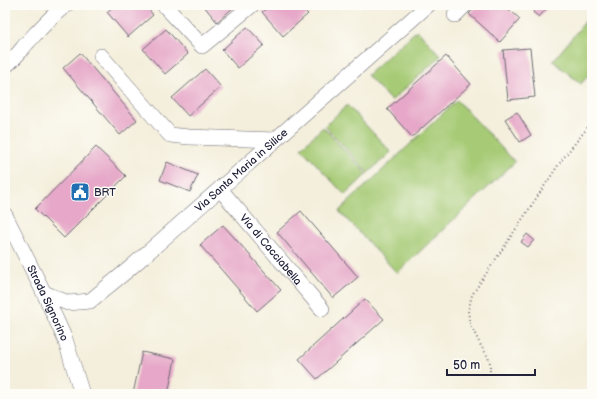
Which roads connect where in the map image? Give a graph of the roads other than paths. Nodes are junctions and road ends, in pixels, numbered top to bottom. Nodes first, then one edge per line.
1 (66, 5) edge
2 (164, 5) edge
3 (252, 5) edge
4 (428, 5) edge
5 (101, 56) dead end
6 (5, 66) edge
7 (275, 140) junction
8 (220, 189) junction
9 (5, 215) edge
10 (44, 293) junction
11 (322, 309) dead end
12 (82, 394) edge

1 - 6 street
2 - 3 street
4 - 7 street, Via Santa Maria in Silice
5 - 7 street
7 - 8 street, Via Santa Maria in Silice
8 - 10 street, Via Santa Maria in Silice
8 - 11 street, Via di Cacciabella
9 - 10 street, Strada Signorino
10 - 12 street, Strada Signorino

